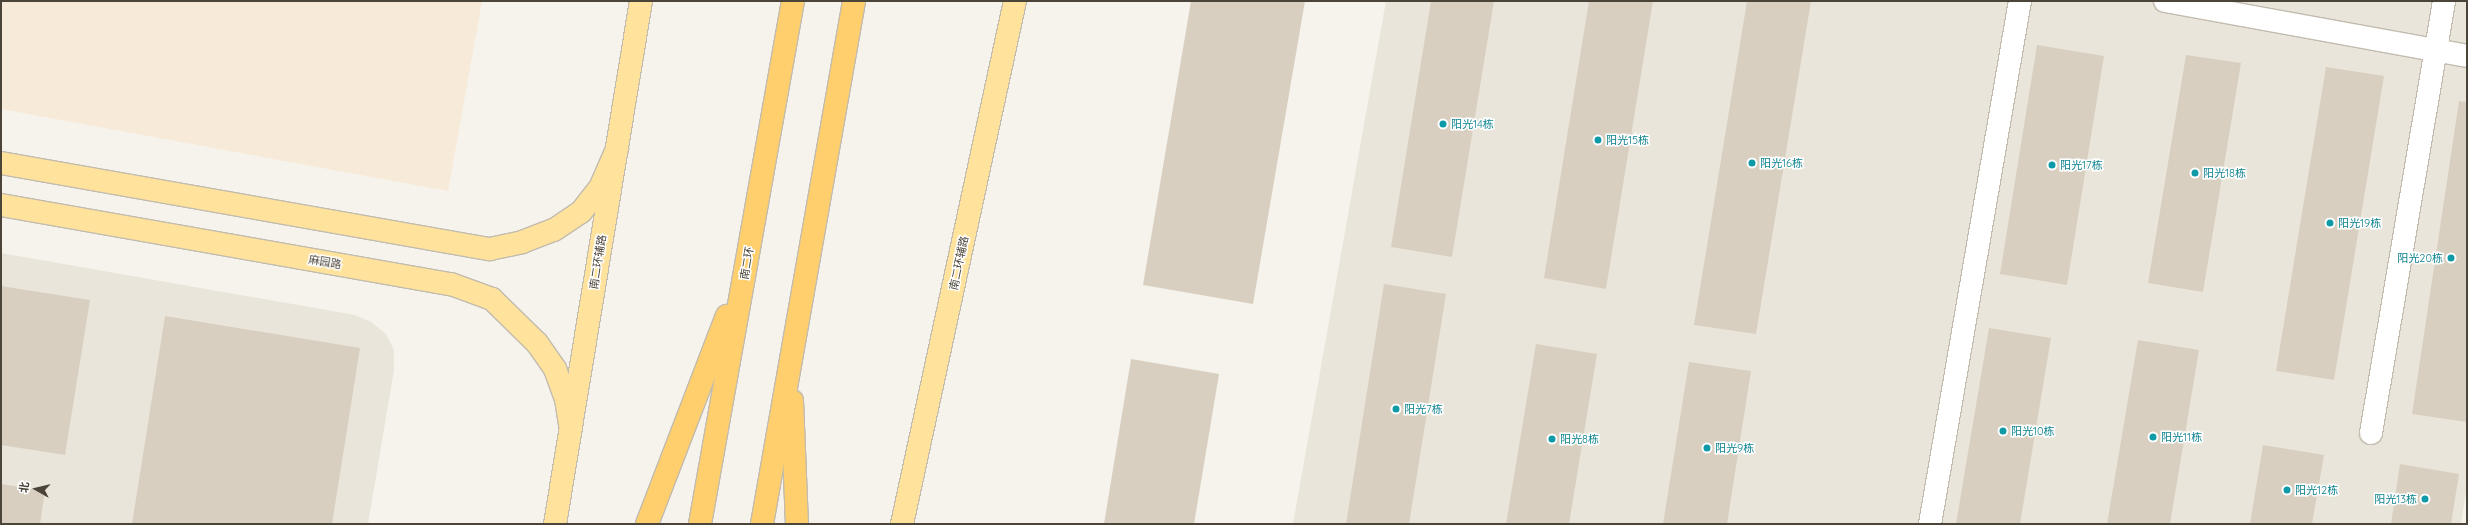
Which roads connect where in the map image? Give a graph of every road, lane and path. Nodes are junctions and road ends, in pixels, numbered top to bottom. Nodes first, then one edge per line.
1 (641, 1) edge
2 (793, 1) edge
3 (854, 1) edge
4 (1015, 1) edge
5 (2020, 1) edge
6 (2165, 1) edge
7 (2444, 1) edge
8 (2436, 50) junction
9 (2467, 56) edge
10 (617, 149) junction
11 (1, 163) edge
12 (1, 205) edge
13 (746, 268) junction
14 (791, 354) junction
15 (571, 429) junction
16 (2372, 433) dead end
17 (555, 524) edge
18 (647, 524) edge
19 (700, 524) edge
20 (762, 524) edge
21 (796, 524) edge
22 (902, 524) edge
23 (1930, 524) edge

1 - 10 main road, 南二环辅路
2 - 13 highway, 南二环
3 - 14 highway
4 - 22 main road, 南二环辅路
5 - 23 street
6 - 8 street
7 - 8 street
8 - 9 street
8 - 16 street
10 - 11 main road
10 - 15 main road, 南二环辅路
12 - 15 main road, 麻园路
13 - 18 highway
13 - 19 highway, 南二环
14 - 20 highway
14 - 21 highway
15 - 17 main road, 南二环辅路

